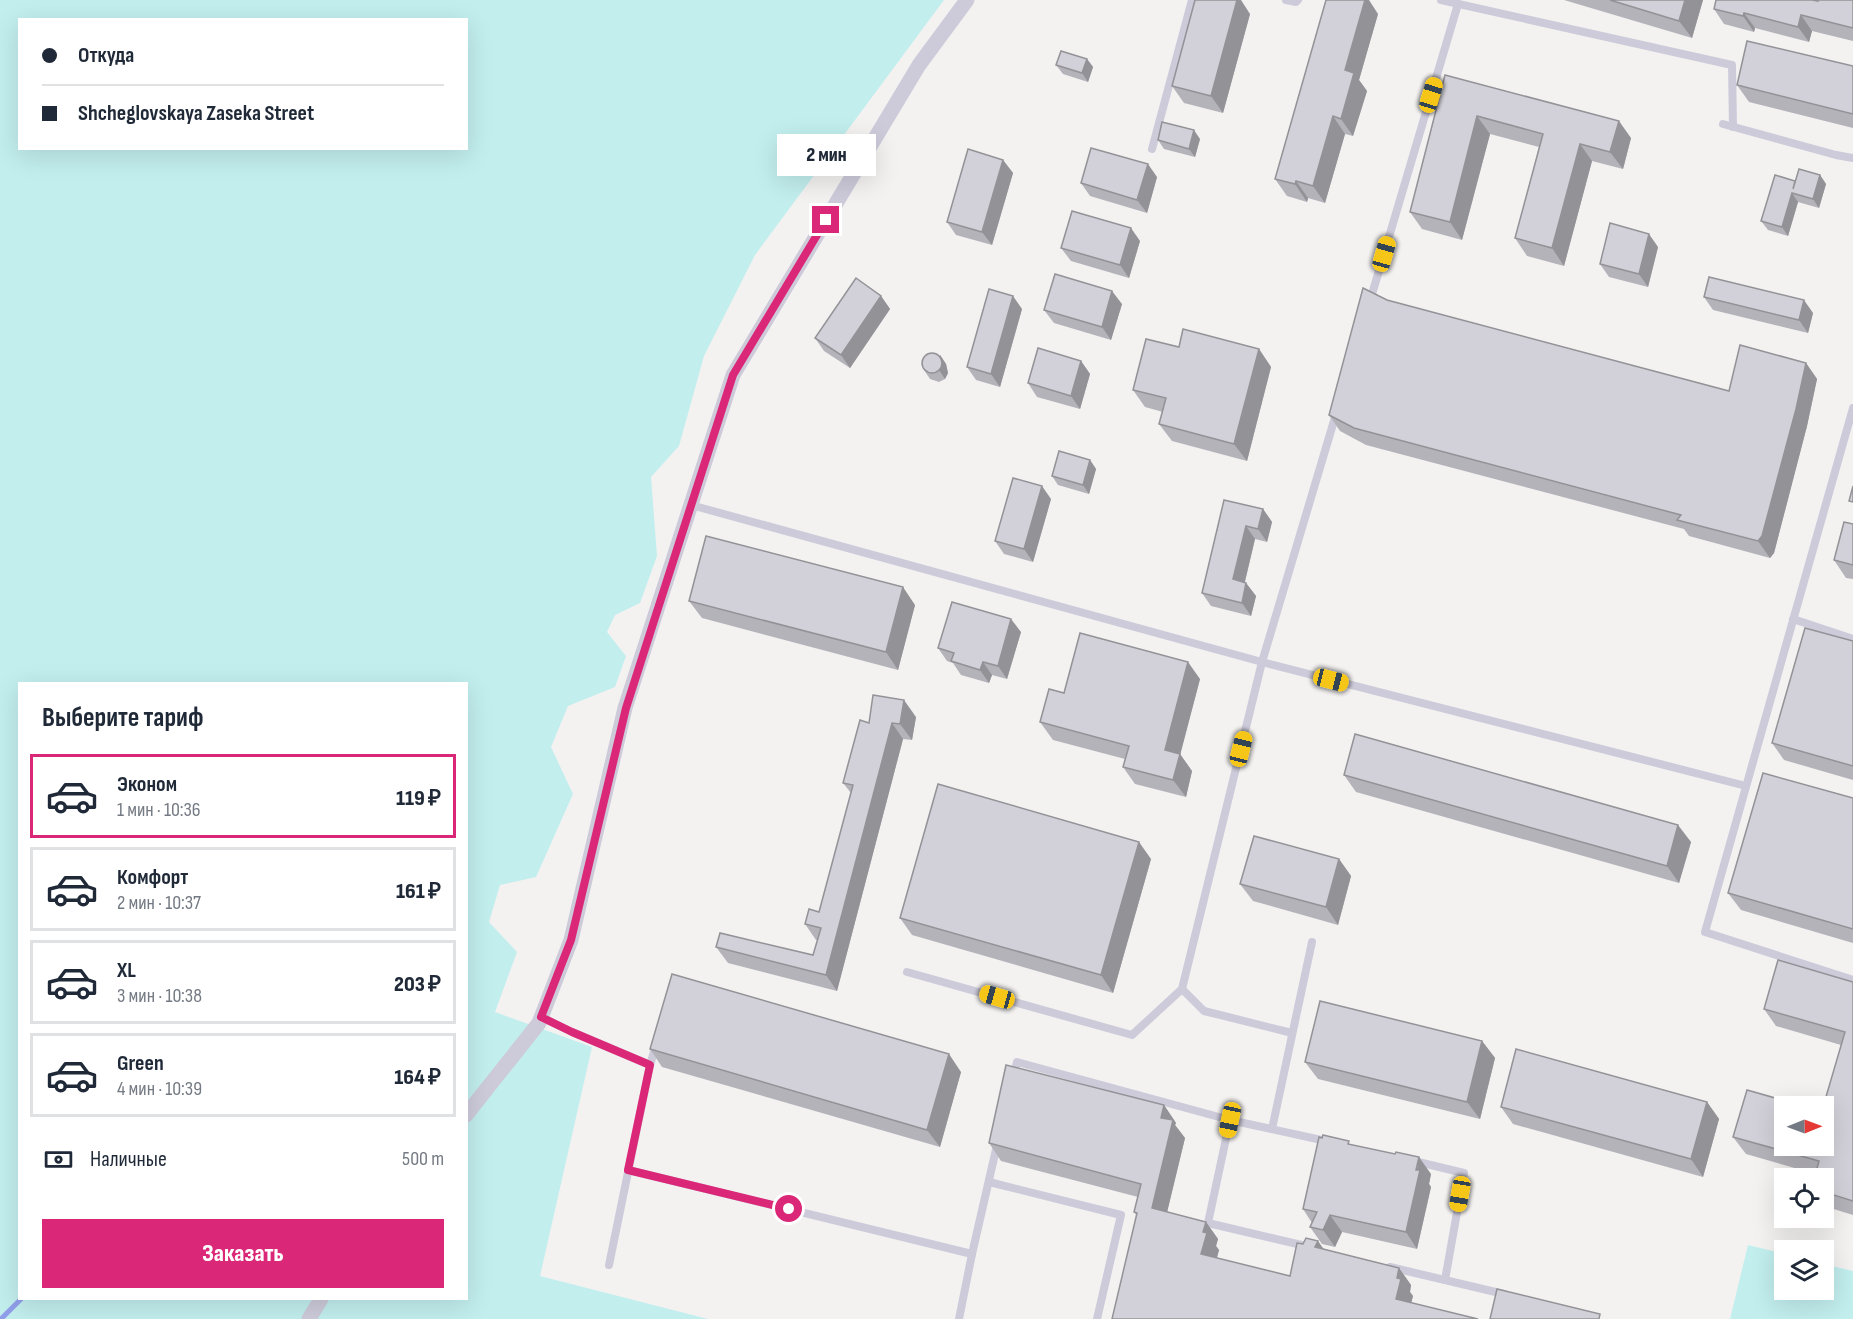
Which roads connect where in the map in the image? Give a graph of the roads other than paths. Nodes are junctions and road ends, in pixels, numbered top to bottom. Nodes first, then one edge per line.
1 (968, 0) edge
2 (1192, 0) edge
3 (1286, 0) edge
4 (1298, 0) edge
5 (1441, 0) edge
6 (1458, 4) junction
7 (1723, 124) dead end
8 (1733, 127) junction
9 (1152, 149) dead end
10 (1853, 158) edge
11 (1367, 310) edge
12 (1340, 401) edge
13 (1853, 408) edge
14 (691, 505) junction
15 (1793, 619) junction
16 (1853, 639) edge
17 (1262, 662) junction
18 (1746, 786) junction
19 (1312, 942) dead end
20 (907, 972) dead end
21 (1853, 980) edge
22 (1182, 989) junction
23 (541, 1017) junction
24 (660, 1033) edge
25 (1292, 1033) junction
26 (650, 1065) junction
27 (1012, 1084) edge
28 (468, 1112) edge
29 (1230, 1120) junction
30 (1272, 1129) junction
31 (999, 1139) edge
32 (1340, 1144) edge
33 (1407, 1160) edge
34 (628, 1170) junction
35 (989, 1182) junction
36 (1310, 1247) edge
37 (972, 1254) junction
38 (1377, 1264) edge
39 (609, 1265) dead end
40 (1445, 1280) junction
41 (1515, 1297) edge
42 (320, 1300) edge
43 (309, 1319) edge
44 (959, 1319) edge
45 (1097, 1319) edge

1 - 14 street
2 - 9 lane
3 - 4 lane
5 - 6 lane
6 - 8 lane
6 - 11 lane
7 - 8 lane
8 - 10 lane
12 - 17 lane
13 - 15 lane
14 - 17 lane
14 - 23 street
15 - 16 lane
15 - 18 lane
17 - 18 lane
17 - 22 lane
18 - 21 lane
19 - 25 lane
20 - 22 lane
22 - 25 lane
23 - 26 lane
23 - 28 street
24 - 26 lane
25 - 30 lane
26 - 34 lane
27 - 29 lane
29 - 30 lane
29 - 36 lane
30 - 32 lane
31 - 35 lane
33 - 40 lane
34 - 37 lane
34 - 39 lane
35 - 37 lane
35 - 45 lane
37 - 44 lane
38 - 40 lane
40 - 41 lane
42 - 43 street

